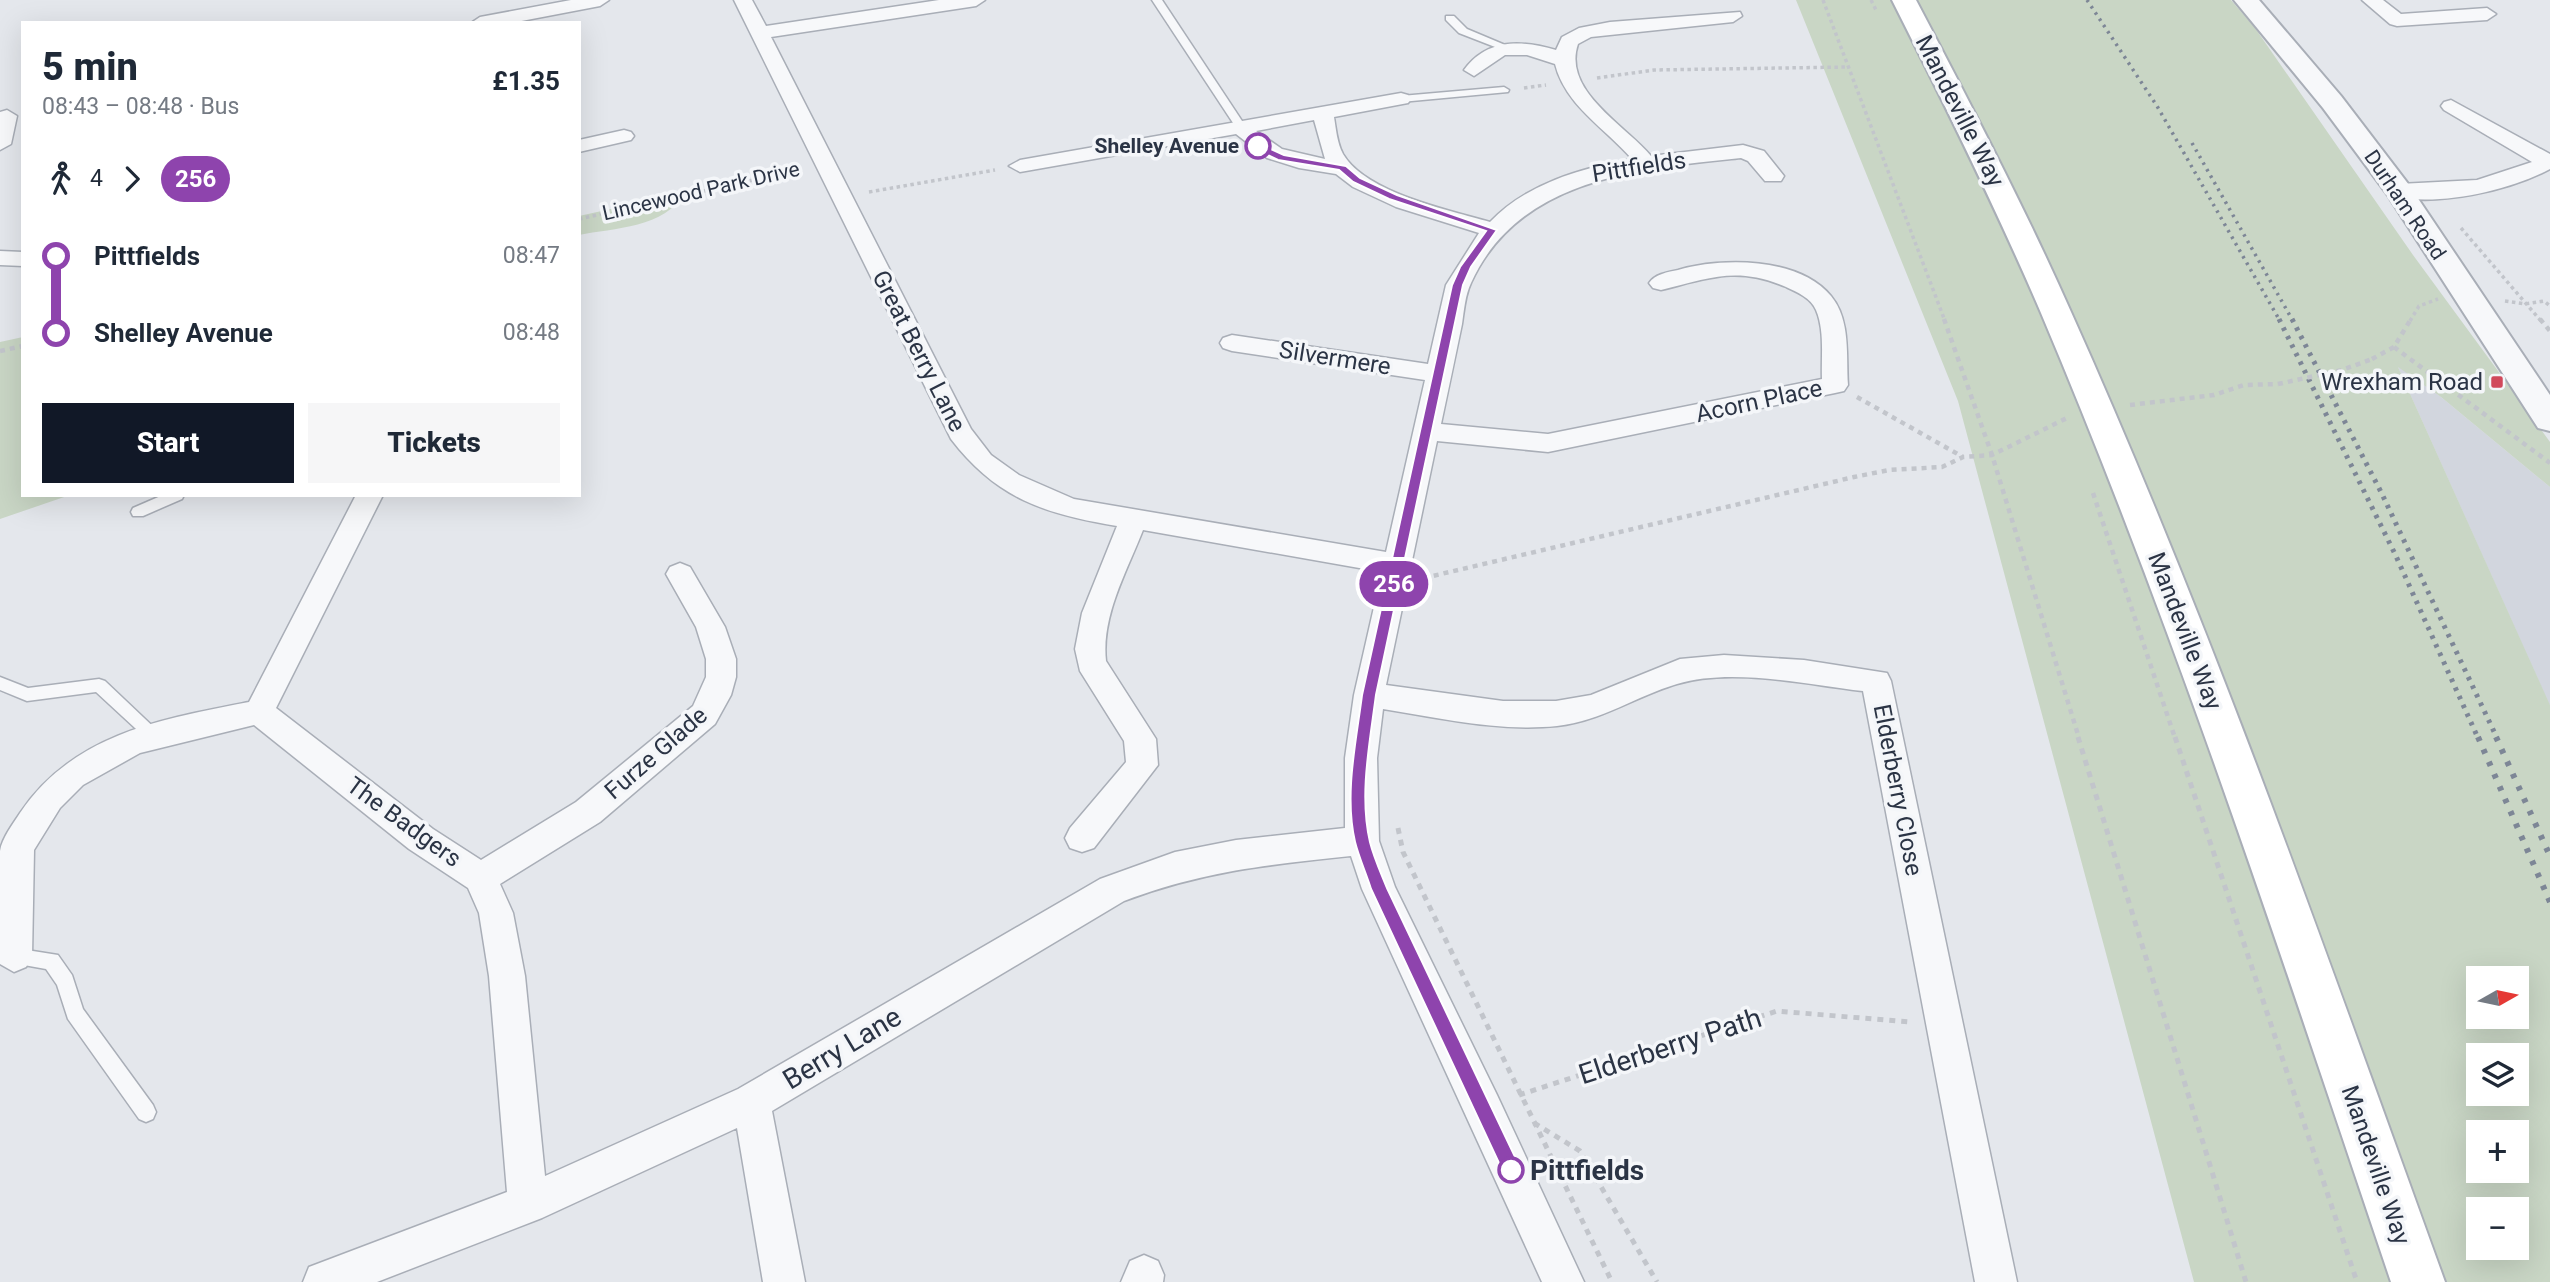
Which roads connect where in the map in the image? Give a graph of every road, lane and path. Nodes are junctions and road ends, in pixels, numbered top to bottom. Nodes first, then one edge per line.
1 (600, 0) edge
2 (743, 0) edge
3 (976, 0) edge
4 (1157, 0) edge
5 (1823, 0) edge
6 (1871, 0) edge
7 (1904, 0) edge
8 (2246, 0) edge
9 (2371, 0) edge
10 (1878, 12) dead end
11 (2487, 13) dead end
12 (1733, 16) dead end
13 (1450, 18) dead end
14 (490, 21) edge
15 (758, 33) junction
16 (1512, 50) junction
17 (1563, 60) junction
18 (1847, 67) junction
19 (1474, 70) dead end
20 (1569, 82) junction
21 (1504, 90) joint
22 (1401, 99) joint
23 (2451, 106) dead end
24 (1323, 113) junction
25 (10, 115) edge
26 (1241, 127) junction
27 (624, 136) dead end
28 (0, 144) edge
29 (581, 146) edge
30 (2549, 161) edge
31 (1646, 163) junction
32 (823, 164) junction
33 (1020, 166) joint
34 (1342, 168) junction
35 (1773, 176) dead end
36 (2399, 191) junction
37 (2428, 191) junction
38 (841, 199) junction
39 (581, 219) edge
40 (1492, 230) junction
41 (0, 258) edge
42 (21, 259) edge
43 (1661, 283) dead end
44 (2467, 296) junction
45 (2550, 331) edge
46 (1232, 343) dead end
47 (21, 346) edge
48 (2394, 348) junction
49 (0, 351) edge
50 (1438, 374) junction
51 (1835, 385) junction
52 (2075, 414) junction
53 (2550, 420) edge
54 (1427, 431) junction
55 (1992, 455) junction
56 (1964, 457) junction
57 (2550, 463) edge
58 (2090, 483) dead end
59 (172, 497) edge
60 (369, 497) edge
61 (138, 512) dead end
62 (1133, 521) junction
63 (1398, 564) junction
64 (680, 574) dead end
65 (1422, 590) dead end
66 (0, 683) edge
67 (1369, 695) junction
68 (259, 712) junction
69 (154, 735) junction
70 (1082, 838) dead end
71 (1362, 841) junction
72 (1403, 852) dead end
73 (481, 878) junction
74 (14, 956) joint
75 (1945, 1025) junction
76 (1519, 1095) junction
77 (751, 1102) junction
78 (1484, 1108) junction
79 (146, 1112) dead end
80 (1532, 1122) junction
81 (528, 1204) junction
82 (324, 1282) edge
83 (784, 1282) edge
84 (1563, 1282) edge
85 (1612, 1282) edge
86 (1657, 1282) edge
87 (1996, 1282) edge
88 (2246, 1282) edge
89 (2357, 1282) edge
90 (2418, 1282) edge

1 - 14 street
2 - 15 street, Great Berry Lane
3 - 15 street
4 - 26 lane
5 - 18 path
6 - 10 path
7 - 52 main road, Mandeville Way
8 - 36 street, Durham Road
9 - 11 street
12 - 17 street
13 - 16 lane
15 - 32 street, Great Berry Lane
16 - 17 street
16 - 19 street
17 - 20 street
18 - 20 path
18 - 55 path
20 - 21 path
20 - 31 street
21 - 22 lane
22 - 24 street
23 - 30 street
24 - 26 street
24 - 34 street
25 - 28 street
26 - 33 street
26 - 34 street
27 - 29 street
30 - 37 street
31 - 35 street, Pittfields
31 - 40 street, Pittfields
32 - 38 street, Great Berry Lane
32 - 39 path, Lincewood Park Drive
33 - 38 path
34 - 40 street
36 - 37 street
36 - 44 street, Durham Road
37 - 45 path
38 - 62 street, Great Berry Lane
40 - 50 street, Pittfields
41 - 42 street
43 - 51 street, Acorn Place
44 - 48 path
44 - 53 street, Durham Road
46 - 50 street, Silvermere
47 - 49 path
48 - 52 path, bridge
48 - 57 path
50 - 54 street, Pittfields
51 - 54 street, Acorn Place
51 - 56 path
52 - 55 path
52 - 90 main road, Mandeville Way
54 - 63 street, Pittfields
55 - 56 path
55 - 88 path
56 - 65 path
58 - 89 path
59 - 61 lane
60 - 68 street
62 - 63 street, Great Berry Lane
62 - 70 street
63 - 67 street, Pittfields
64 - 73 street, Furze Glade
66 - 69 lane
67 - 71 street, Pittfields
67 - 75 street, Elderberry Close
68 - 69 street
68 - 73 street, The Badgers
69 - 74 street
71 - 77 street, Berry Lane
71 - 78 street, Pittfields
72 - 76 path
73 - 81 street, The Badgers
74 - 79 lane
75 - 76 path, Elderberry Path
75 - 87 street, Elderberry Close
76 - 78 path, Elderberry Path
76 - 80 path
77 - 81 street, Berry Lane
77 - 83 street
78 - 84 street, Pittfields
80 - 85 path
80 - 86 path
81 - 82 street, Berry Lane

